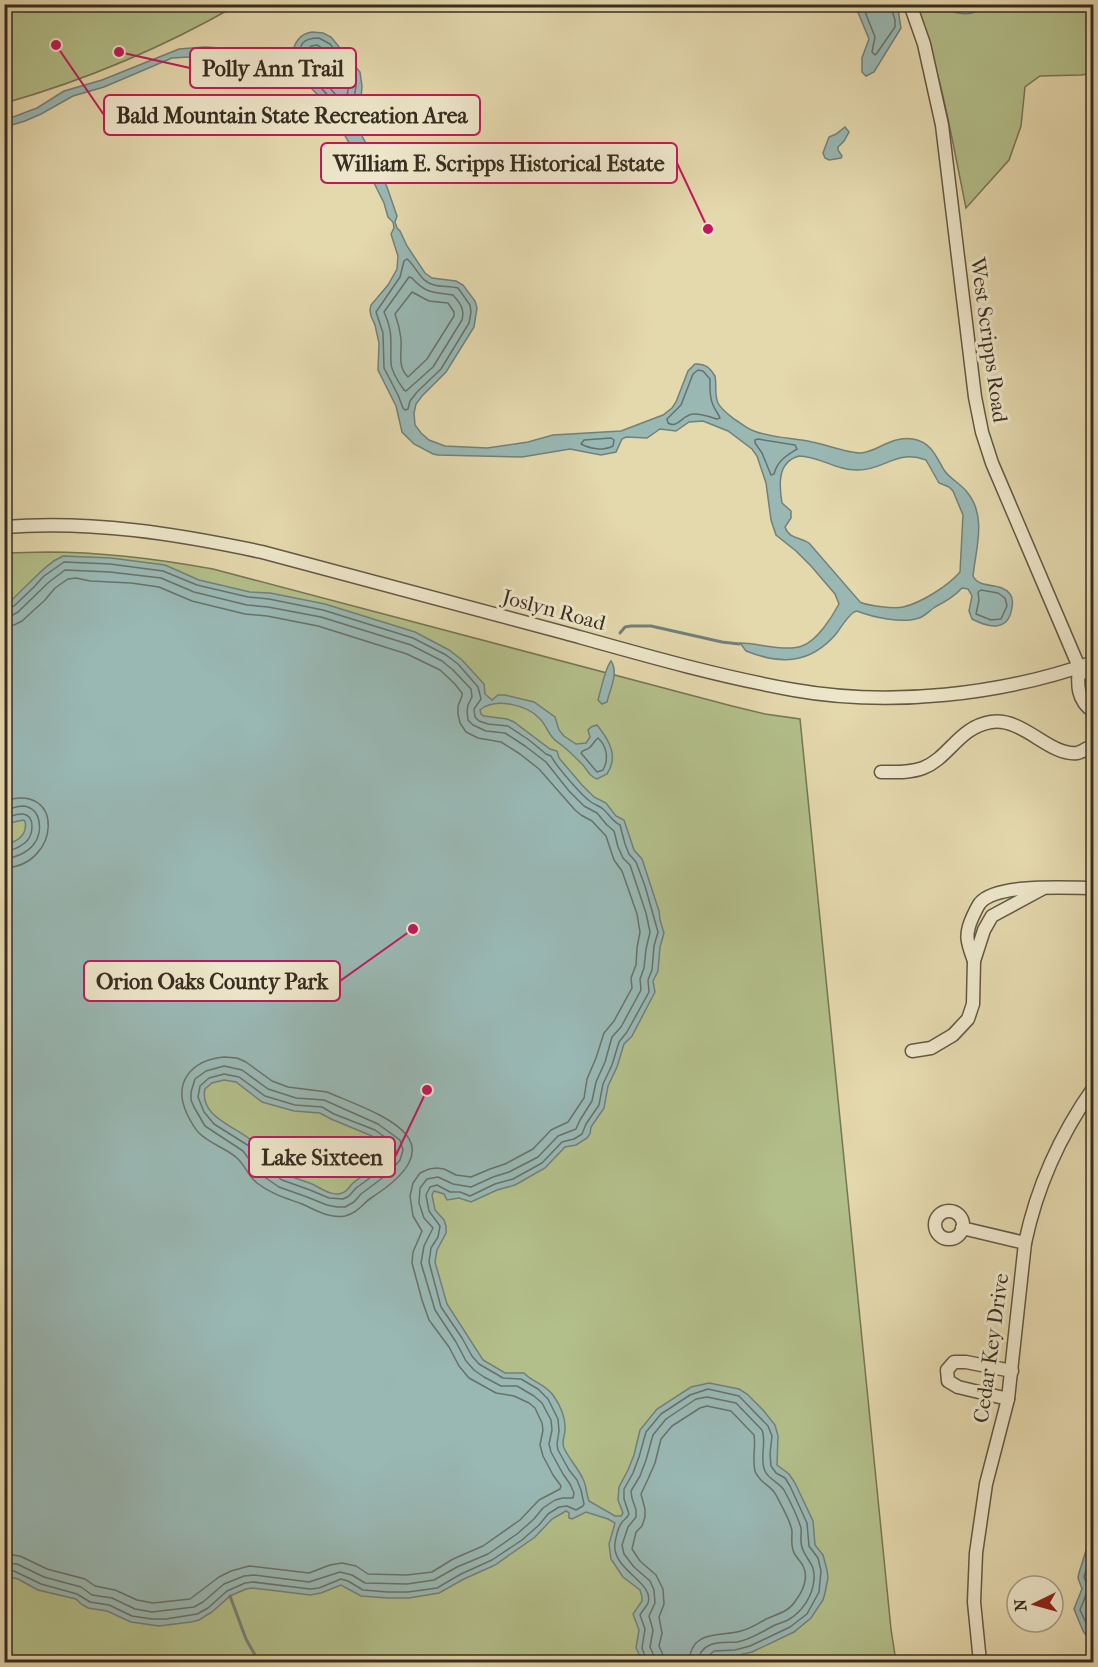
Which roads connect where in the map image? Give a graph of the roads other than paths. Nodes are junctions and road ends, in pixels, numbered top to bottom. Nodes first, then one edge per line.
1 (910, 4) edge
2 (4, 527) edge
3 (1094, 662) edge
4 (1079, 667) junction
5 (1094, 678) edge
6 (1094, 712) edge
7 (1094, 745) edge
8 (881, 772) dead end
9 (1094, 888) edge
10 (1042, 889) junction
11 (974, 961) junction
12 (912, 1051) dead end
13 (1094, 1088) edge
14 (962, 1228) dead end
15 (1024, 1243) junction
16 (1012, 1371) junction
17 (1008, 1399) junction
18 (980, 1662) edge

1 - 4 street, West Scripps Road
2 - 4 street, Joslyn Road
3 - 4 street, Joslyn Road
4 - 5 street
4 - 6 street, West Scripps Road
7 - 8 street
9 - 10 street
10 - 11 street
10 - 11 street
11 - 12 street
13 - 15 street, Cedar Key Drive
14 - 15 street
15 - 16 street, Cedar Key Drive
16 - 17 street, Cedar Key Drive
16 - 17 street
17 - 18 street, Cedar Key Drive

